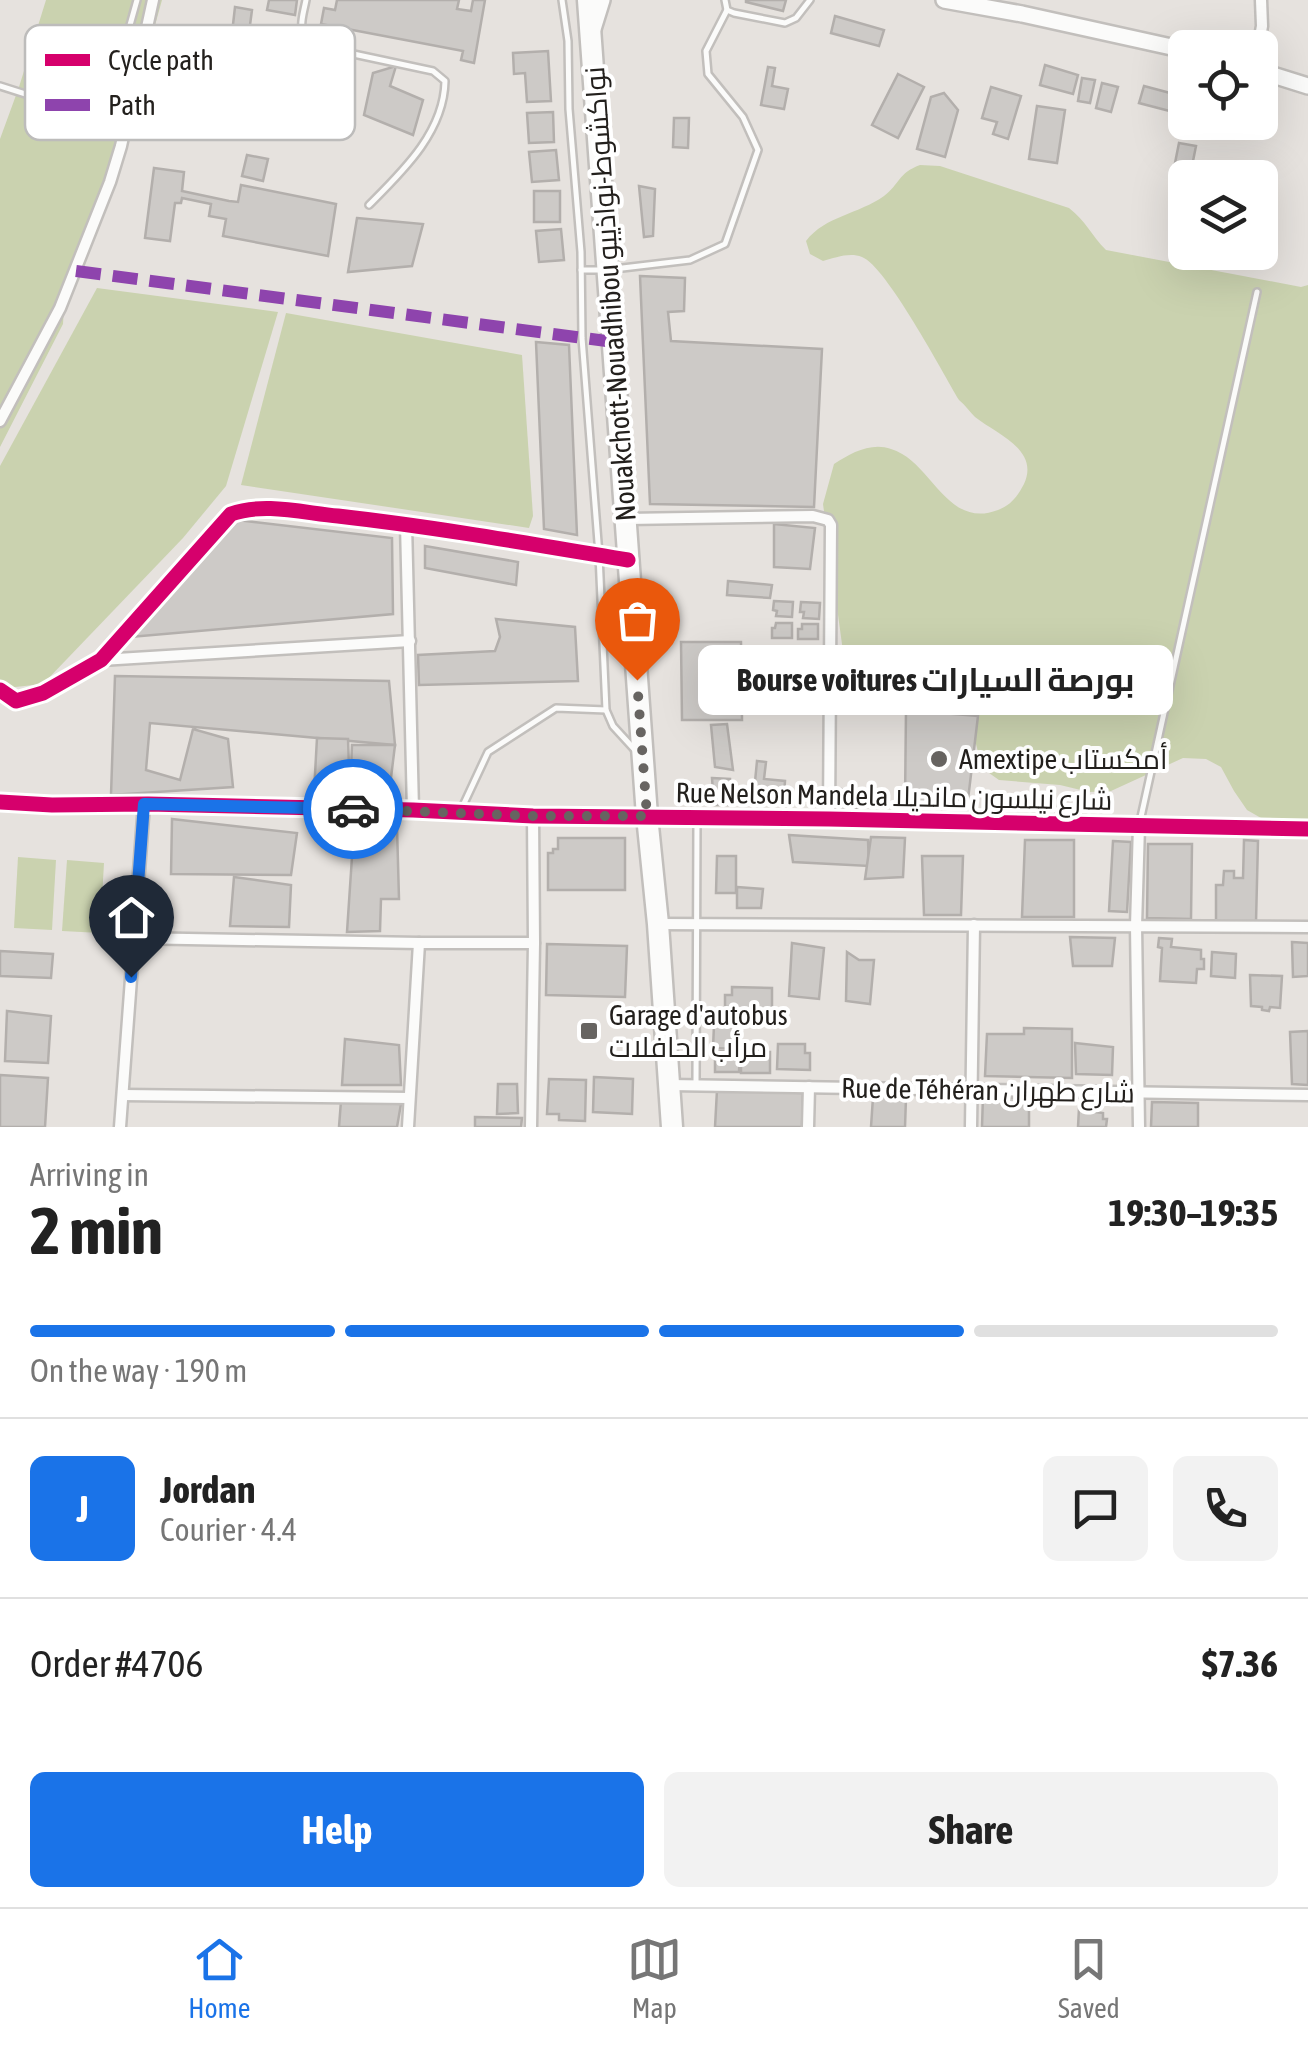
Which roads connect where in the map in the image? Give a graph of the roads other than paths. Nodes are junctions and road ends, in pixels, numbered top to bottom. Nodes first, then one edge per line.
1 (138, 0) edge
2 (153, 0) edge
3 (306, 0) edge
4 (562, 0) edge
5 (574, 0) edge
6 (588, 0) edge
7 (602, 0) edge
8 (725, 0) edge
9 (810, 0) edge
10 (944, 0) edge
11 (1262, 0) edge
12 (727, 10) junction
13 (131, 25) edge
14 (147, 25) edge
15 (302, 25) edge
16 (1261, 30) edge
17 (591, 40) junction
18 (568, 41) junction
19 (1168, 46) edge
20 (355, 54) edge
21 (1278, 77) edge
22 (0, 86) edge
23 (1308, 86) edge
24 (25, 94) edge
25 (121, 140) edge
26 (599, 144) junction
27 (572, 146) junction
28 (369, 205) dead end
29 (581, 270) junction
30 (608, 270) junction
31 (1257, 292) dead end
32 (0, 421) edge
33 (627, 519) junction
34 (406, 524) junction
35 (599, 555) junction
36 (628, 560) junction
37 (410, 641) junction
38 (101, 660) junction
39 (0, 690) edge
40 (606, 710) junction
41 (643, 759) junction
42 (0, 802) edge
43 (144, 804) junction
44 (413, 810) junction
45 (460, 812) junction
46 (533, 816) junction
47 (647, 816) junction
48 (697, 817) junction
49 (830, 819) junction
50 (1139, 826) junction
51 (1308, 829) edge
52 (658, 924) junction
53 (697, 924) junction
54 (974, 925) junction
55 (1136, 926) junction
56 (1308, 927) edge
57 (133, 938) junction
58 (534, 943) junction
59 (419, 944) junction
60 (669, 1085) junction
61 (696, 1086) junction
62 (809, 1087) junction
63 (972, 1090) junction
64 (1140, 1092) junction
65 (123, 1095) junction
66 (1308, 1095) edge
67 (409, 1098) junction
68 (120, 1127) edge
69 (408, 1127) edge
70 (532, 1127) edge
71 (672, 1127) edge
72 (808, 1127) edge
73 (972, 1127) edge
74 (1139, 1127) edge

1 - 13 lane
2 - 14 street
3 - 15 lane
4 - 18 lane
5 - 17 highway
6 - 17 highway, Nouakchott-Nouadhibou نواكشوط-نواذيبو
7 - 17 main road
8 - 12 lane
9 - 12 lane
10 - 19 main road
11 - 16 street
12 - 30 lane
17 - 18 lane
17 - 26 highway, Nouakchott-Nouadhibou نواكشوط-نواذيبو
18 - 27 lane
20 - 28 lane
21 - 23 main road
22 - 24 lane
25 - 32 street
26 - 27 lane
26 - 30 highway, Nouakchott-Nouadhibou نواكشوط-نواذيبو
27 - 29 lane
29 - 30 lane
29 - 35 lane
30 - 33 highway, Nouakchott-Nouadhibou نواكشوط-نواذيبو
31 - 50 lane
33 - 36 highway, Nouakchott-Nouadhibou نواكشوط-نواذيبو
33 - 49 street
34 - 35 street
34 - 37 street
34 - 38 street
35 - 36 street
35 - 40 lane
36 - 41 highway, Nouakchott-Nouadhibou نواكشوط-نواذيبو
37 - 38 street
37 - 44 street
38 - 39 street
40 - 41 lane
40 - 45 lane
41 - 47 highway, Nouakchott-Nouadhibou نواكشوط-نواذيبو
42 - 43 street, Rue Nelson Mandela شارع نيلسون مانديلا
43 - 44 street, Rue Nelson Mandela شارع نيلسون مانديلا
43 - 57 street
44 - 45 street, Rue Nelson Mandela شارع نيلسون مانديلا
45 - 46 street, Rue Nelson Mandela شارع نيلسون مانديلا
46 - 47 street, Rue Nelson Mandela شارع نيلسون مانديلا
46 - 58 street
47 - 48 street, Rue Nelson Mandela شارع نيلسون مانديلا
47 - 52 highway, Nouakchott-Nouadhibou نواكشوط-نواذيبو
48 - 49 street, Rue Nelson Mandela شارع نيلسون مانديلا
48 - 53 lane
49 - 50 street, Rue Nelson Mandela شارع نيلسون مانديلا
50 - 51 street, Rue Nelson Mandela شارع نيلسون مانديلا
50 - 55 street
52 - 53 street
52 - 60 highway, Nouakchott-Nouadhibou نواكشوط-نواذيبو
53 - 54 street
53 - 61 lane
54 - 55 street
54 - 63 street
55 - 56 street
55 - 64 street
57 - 59 street
57 - 65 street
58 - 59 street
58 - 70 street
59 - 67 street
60 - 61 street, Rue de Téhéran شارع طهران
60 - 71 highway, Nouakchott-Nouadhibou نواكشوط-نواذيبو
61 - 62 street, Rue de Téhéran شارع طهران
62 - 63 street, Rue de Téhéran شارع طهران
62 - 72 street
63 - 64 street, Rue de Téhéran شارع طهران
63 - 73 street
64 - 66 street, Rue de Téhéran شارع طهران
64 - 74 street
65 - 67 street
65 - 68 street
67 - 69 street

